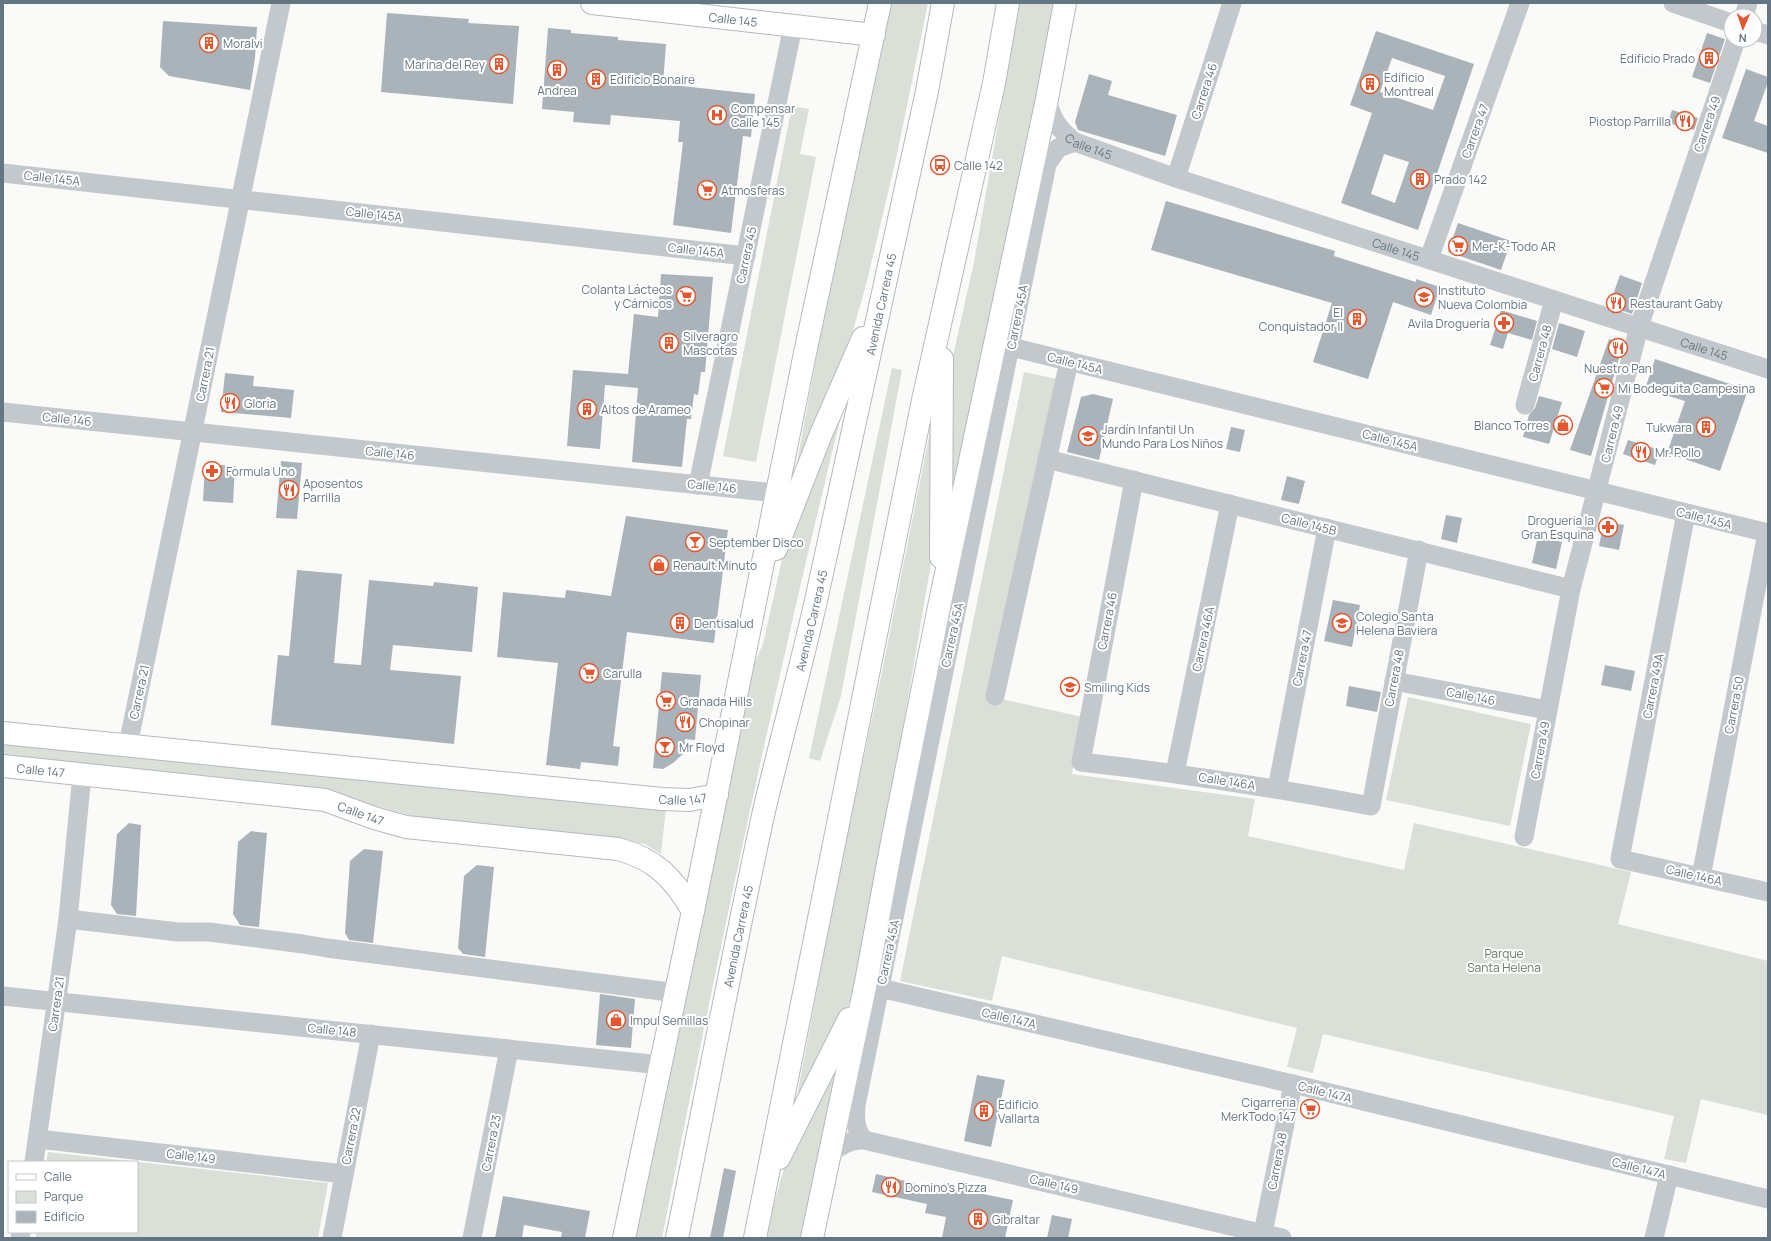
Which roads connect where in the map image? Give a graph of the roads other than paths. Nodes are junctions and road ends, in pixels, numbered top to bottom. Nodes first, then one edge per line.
1 (281, 3) edge
2 (592, 3) edge
3 (880, 3) edge
4 (943, 3) edge
5 (1008, 3) edge
6 (1065, 3) edge
7 (1232, 3) edge
8 (1520, 3) edge
9 (1673, 3) edge
10 (1723, 20) edge
11 (793, 26) junction
12 (874, 35) junction
13 (1733, 48) edge
14 (1047, 99) junction
15 (1075, 142) junction
16 (3, 173) edge
17 (1176, 178) junction
18 (240, 199) junction
19 (746, 256) junction
20 (1429, 259) junction
21 (881, 299) junction
22 (1554, 300) junction
23 (942, 315) junction
24 (1639, 327) junction
25 (1011, 347) junction
26 (1069, 361) junction
27 (1768, 368) edge
28 (1525, 405) dead end
29 (3, 412) edge
30 (194, 432) junction
31 (1047, 460) junction
32 (1134, 480) junction
33 (698, 485) junction
34 (1597, 491) junction
35 (776, 493) junction
36 (1230, 504) junction
37 (1686, 513) junction
38 (1327, 528) junction
39 (1767, 533) edge
40 (1419, 550) junction
41 (1572, 589) junction
42 (940, 602) junction
43 (754, 611) junction
44 (1394, 681) junction
45 (995, 696) dead end
46 (1548, 710) junction
47 (3, 733) edge
48 (128, 745) junction
49 (1081, 762) joint
50 (3, 766) edge
51 (1175, 773) junction
52 (82, 775) junction
53 (1277, 788) junction
54 (717, 795) junction
55 (1371, 806) joint
56 (1524, 837) dead end
57 (1620, 859) joint
58 (1701, 877) junction
59 (1768, 892) edge
60 (694, 911) junction
61 (68, 919) junction
62 (873, 985) junction
63 (677, 993) junction
64 (3, 996) edge
65 (57, 1002) junction
66 (371, 1034) junction
67 (509, 1049) junction
68 (661, 1065) junction
69 (1293, 1084) junction
70 (38, 1139) junction
71 (864, 1140) junction
72 (830, 1154) junction
73 (34, 1161) edge
74 (344, 1174) junction
75 (1669, 1175) junction
76 (765, 1189) junction
77 (1768, 1199) edge
78 (1262, 1236) edge
79 (332, 1238) edge
80 (472, 1238) edge
81 (624, 1238) edge
82 (678, 1238) edge
83 (754, 1238) edge
84 (812, 1238) edge
85 (1282, 1238) edge
86 (1654, 1238) edge

1 - 18 street, Carrera 21
2 - 11 main road, Calle 145
3 - 12 main road
4 - 21 main road, Avenida Carrera 45
5 - 23 main road
6 - 14 main road
7 - 17 street, Carrera 46
8 - 20 street, Carrera 47
9 - 10 street
11 - 12 main road, Calle 145
11 - 19 street, Carrera 45
12 - 35 main road
13 - 24 street, Carrera 49
14 - 15 street, Calle 145
14 - 42 main road
15 - 17 street, Calle 145
15 - 25 street, Carrera 45A
16 - 18 street, Calle 145A
17 - 20 street, Calle 145
18 - 19 street, Calle 145A
18 - 30 street, Carrera 21
19 - 33 street, Carrera 45
20 - 22 street, Calle 145
21 - 43 main road
21 - 82 main road, Avenida Carrera 45
22 - 24 street, Calle 145
22 - 28 street, Carrera 48
23 - 42 main road
23 - 76 main road
24 - 27 street, Calle 145
24 - 34 street, Carrera 49
25 - 26 street, Calle 145A
25 - 62 street, Carrera 45A
26 - 31 street
26 - 34 street, Calle 145A
29 - 30 street, Calle 146
30 - 33 street, Calle 146
30 - 48 street, Carrera 21
31 - 32 street, Calle 145B
31 - 45 street
32 - 36 street, Calle 145B
32 - 49 street, Carrera 46
33 - 35 street, Calle 146
34 - 37 street, Calle 145A
34 - 41 street, Carrera 49
35 - 43 main road
36 - 38 street, Calle 145B
36 - 51 street, Carrera 46A
37 - 39 street, Calle 145A
37 - 57 street, Carrera 49A
38 - 40 street, Calle 145B
38 - 53 street, Carrera 47
39 - 58 street, Carrera 50
40 - 41 street, Calle 145B
40 - 44 street, Carrera 48
41 - 46 street, Carrera 49
42 - 62 main road
43 - 54 main road
44 - 46 street, Calle 146
44 - 55 street, Carrera 48
46 - 56 street, Carrera 49
47 - 48 main road, Calle 147
48 - 54 main road, Calle 147
49 - 51 street, Calle 146A
50 - 52 main road, Calle 147
51 - 53 street, Calle 146A
52 - 60 main road, Calle 147
52 - 61 street, Carrera 21
53 - 55 street, Calle 146A
54 - 60 main road
57 - 58 street, Calle 146A
58 - 59 street, Calle 146A
60 - 63 main road
61 - 63 street
61 - 65 street, Carrera 21
62 - 69 street, Calle 147A
62 - 71 street, Carrera 45A
62 - 72 main road
62 - 76 main road
63 - 68 main road
64 - 65 street, Calle 148
65 - 66 street, Calle 148
65 - 70 street, Carrera 21
66 - 67 street, Calle 148
66 - 74 street, Carrera 22
67 - 68 street, Calle 148
67 - 80 street, Carrera 23
68 - 81 main road
69 - 75 street, Calle 147A
69 - 78 street, Carrera 48
70 - 73 street, Carrera 21
70 - 74 street, Calle 149
71 - 72 street, Calle 149
71 - 78 street, Calle 149
72 - 84 main road
74 - 79 street, Carrera 22
75 - 77 street, Calle 147A
75 - 86 street
76 - 83 main road
78 - 85 street, Calle 149

